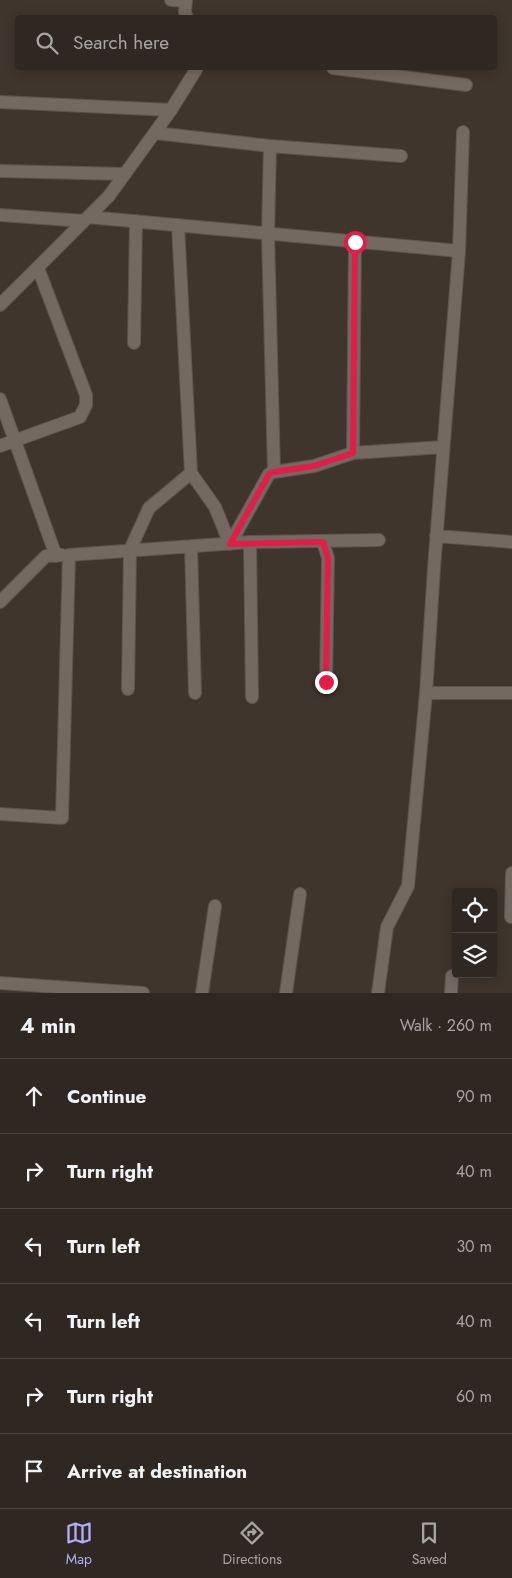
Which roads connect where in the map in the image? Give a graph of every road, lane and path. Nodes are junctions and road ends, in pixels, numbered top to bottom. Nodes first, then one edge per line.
1 (172, 0) edge
2 (186, 1) edge
3 (186, 15) edge
4 (196, 70) edge
5 (349, 70) edge
6 (466, 85) dead end
7 (0, 102) edge
8 (172, 110) junction
9 (463, 132) dead end
10 (155, 133) junction
11 (270, 146) junction
12 (401, 156) dead end
13 (0, 171) edge
14 (125, 174) junction
15 (0, 215) edge
16 (86, 219) junction
17 (136, 221) junction
18 (178, 225) junction
19 (268, 234) junction
20 (355, 242) junction
21 (459, 251) junction
22 (38, 268) junction
23 (6, 293) edge
24 (0, 305) edge
25 (134, 343) dead end
26 (0, 399) edge
27 (15, 442) junction
28 (0, 446) edge
29 (443, 447) junction
30 (353, 453) junction
31 (274, 472) junction
32 (191, 473) junction
33 (436, 536) junction
34 (379, 540) dead end
35 (250, 542) junction
36 (323, 542) junction
37 (512, 542) edge
38 (230, 544) junction
39 (191, 546) junction
40 (130, 550) junction
41 (69, 555) junction
42 (56, 556) junction
43 (6, 591) edge
44 (0, 602) edge
45 (326, 682) dead end
46 (128, 690) dead end
47 (426, 692) junction
48 (512, 692) edge
49 (195, 693) dead end
50 (252, 697) dead end
51 (0, 814) edge
52 (512, 873) edge
53 (300, 894) dead end
54 (215, 906) dead end
55 (510, 917) dead end
56 (452, 976) dead end
57 (0, 983) edge
58 (143, 993) edge
59 (202, 993) edge
60 (286, 993) edge
61 (378, 993) edge
62 (451, 993) edge

1 - 2 street
2 - 3 street
4 - 8 street
5 - 6 street
7 - 8 street
8 - 10 street
9 - 21 street
10 - 11 street
10 - 14 street
11 - 12 street
11 - 19 street
13 - 14 street
14 - 16 street
15 - 16 street
16 - 17 street
16 - 22 street
17 - 18 street
17 - 25 street
18 - 19 street
18 - 32 street
19 - 20 street
19 - 31 street
20 - 21 street
20 - 30 street
21 - 29 street
22 - 23 street
22 - 27 street
23 - 24 street
26 - 27 street
27 - 28 street
27 - 42 street
29 - 30 street
29 - 33 street
30 - 31 street
31 - 38 street
32 - 38 street
32 - 40 street
33 - 37 street
33 - 47 street
34 - 36 street
35 - 36 street
35 - 38 street
35 - 50 street
36 - 45 street
38 - 39 street
39 - 40 street
39 - 49 street
40 - 41 street
40 - 46 street
41 - 42 street
41 - 51 street
42 - 43 street
43 - 44 street
47 - 48 street
47 - 61 street
52 - 55 street
53 - 60 street
54 - 59 street
56 - 62 street
57 - 58 street

